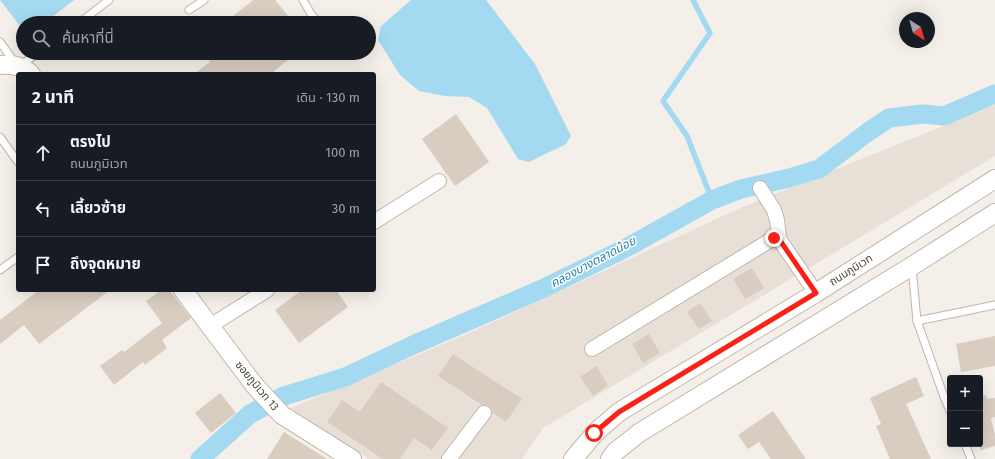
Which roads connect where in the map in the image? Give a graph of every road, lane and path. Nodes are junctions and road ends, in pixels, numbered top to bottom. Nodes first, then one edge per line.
1 (109, 0) edge
2 (204, 0) edge
3 (303, 0) edge
4 (189, 10) dead end
5 (88, 16) edge
6 (313, 16) edge
7 (0, 42) edge
8 (32, 60) edge
9 (0, 65) edge
10 (24, 70) edge
11 (0, 137) edge
12 (16, 159) edge
13 (995, 179) edge
14 (439, 181) dead end
15 (760, 188) dead end
16 (995, 213) edge
17 (376, 221) edge
18 (779, 239) junction
19 (16, 258) edge
20 (912, 266) junction
21 (0, 270) edge
22 (184, 292) edge
23 (264, 292) edge
24 (816, 293) junction
25 (995, 305) edge
26 (917, 322) junction
27 (210, 326) junction
28 (592, 349) dead end
29 (947, 404) edge
30 (484, 413) dead end
31 (966, 447) edge
32 (352, 459) edge
33 (449, 459) edge
34 (573, 459) edge
35 (610, 459) edge
36 (971, 459) edge

1 - 5 lane
2 - 4 lane
3 - 6 lane
7 - 10 lane
8 - 10 lane
9 - 10 street
11 - 12 lane
13 - 24 street, ถนนภูมิเวท
14 - 17 street
15 - 18 street
16 - 20 street
18 - 24 street
18 - 28 street
19 - 21 lane
20 - 26 lane
20 - 35 street
22 - 27 street, ซอยภูมิเวท 13
23 - 27 street
24 - 34 street, ถนนภูมิเวท
25 - 26 lane
26 - 29 lane
27 - 32 street, ซอยภูมิเวท 13
30 - 33 street
31 - 36 lane

